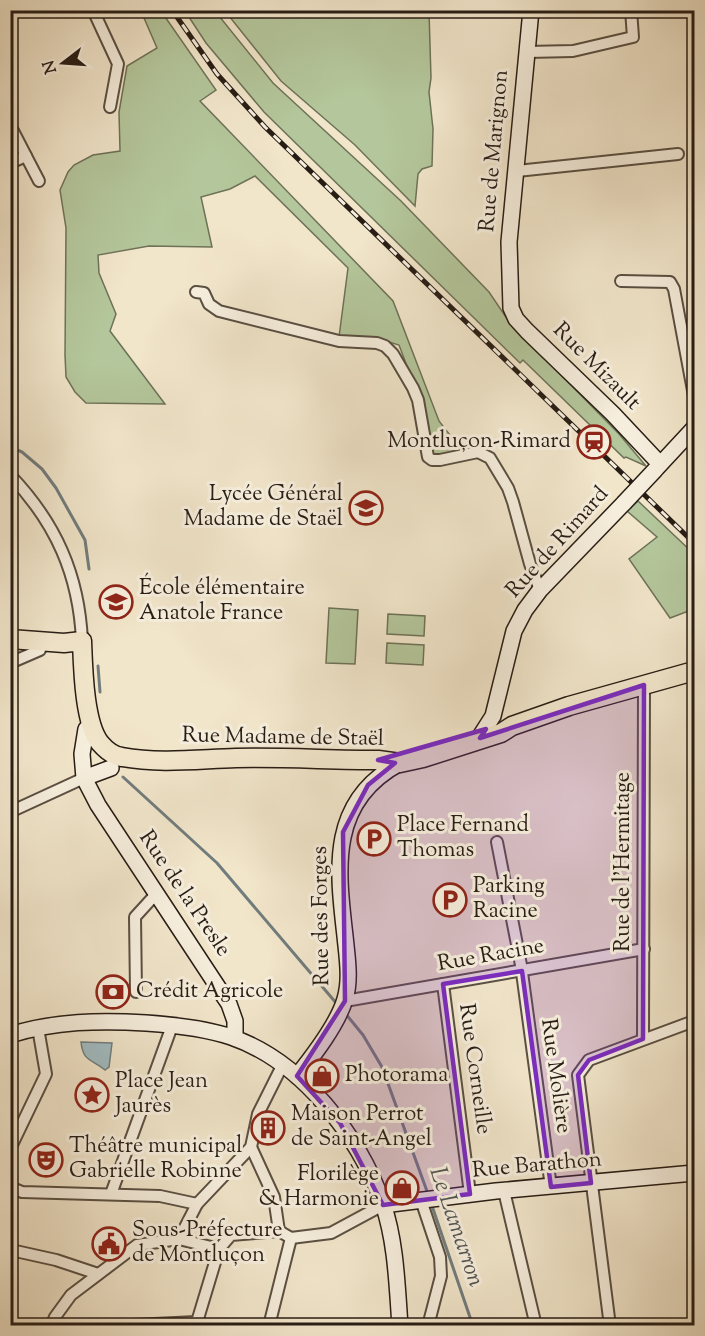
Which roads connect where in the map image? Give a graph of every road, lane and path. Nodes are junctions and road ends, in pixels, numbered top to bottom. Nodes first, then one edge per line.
1 (93, 10) edge
2 (531, 10) edge
3 (631, 10) edge
4 (527, 52) junction
5 (110, 107) dead end
6 (10, 125) edge
7 (678, 154) dead end
8 (26, 156) junction
9 (10, 163) edge
10 (517, 171) junction
11 (39, 181) dead end
12 (621, 281) dead end
13 (196, 292) dead end
14 (509, 296) joint
15 (694, 396) edge
16 (694, 428) edge
17 (657, 467) junction
18 (10, 475) edge
19 (540, 590) junction
20 (10, 639) edge
21 (82, 641) junction
22 (10, 645) edge
23 (40, 650) junction
24 (10, 663) edge
25 (84, 670) junction
26 (694, 671) edge
27 (644, 685) junction
28 (482, 735) junction
29 (93, 741) junction
30 (370, 760) junction
31 (166, 761) junction
32 (400, 764) junction
33 (111, 768) junction
34 (84, 778) junction
35 (368, 786) junction
36 (10, 812) edge
37 (497, 842) dead end
38 (156, 894) junction
39 (644, 950) junction
40 (522, 971) junction
41 (442, 984) junction
42 (136, 992) dead end
43 (345, 1001) junction
44 (694, 1021) edge
45 (172, 1026) junction
46 (38, 1028) junction
47 (10, 1035) edge
48 (235, 1038) junction
49 (644, 1039) junction
50 (283, 1064) junction
51 (297, 1076) junction
52 (251, 1147) junction
53 (10, 1149) edge
54 (694, 1173) edge
55 (591, 1183) junction
56 (550, 1187) junction
57 (10, 1188) edge
58 (504, 1191) junction
59 (111, 1194) junction
60 (470, 1194) junction
61 (428, 1200) junction
62 (197, 1204) junction
63 (383, 1205) junction
64 (279, 1231) junction
65 (291, 1238) junction
66 (179, 1239) junction
67 (219, 1249) junction
68 (11, 1250) edge
69 (98, 1274) junction
70 (51, 1326) edge
71 (111, 1326) edge
72 (269, 1326) edge
73 (400, 1326) edge
74 (428, 1326) edge
75 (536, 1326) edge
76 (610, 1326) edge

1 - 5 street
2 - 4 main road, Rue de Marignon
3 - 4 street
4 - 10 main road, Rue de Marignon
6 - 8 street
7 - 10 street
8 - 9 street
8 - 11 street
10 - 14 main road, Rue de Marignon
12 - 15 street
13 - 19 street
14 - 17 main road, Rue Mizault
16 - 17 main road, Rue de Rimard
17 - 19 main road, Rue de Rimard, bridge
18 - 21 street
19 - 28 main road, Rue de Rimard
20 - 21 main road
21 - 25 main road
22 - 23 main road
23 - 24 street
23 - 25 main road
25 - 29 main road
26 - 27 main road
27 - 28 main road
27 - 39 street, Rue de l'Hermitage
28 - 30 main road
28 - 32 main road
29 - 31 main road, Rue Madame de Staël
29 - 33 main road
29 - 34 main road
30 - 31 main road, Rue Madame de Staël
30 - 32 main road, Rue Madame de Staël
30 - 35 main road
31 - 33 main road, Rue Madame de Staël
32 - 35 main road, Rue des Forges
33 - 34 main road
34 - 36 street
34 - 38 main road, Rue de la Presle
35 - 43 main road, Rue des Forges
37 - 40 street, Rue Molière
38 - 42 street
38 - 48 main road, Rue de la Presle
39 - 40 street, Rue Racine
39 - 49 street, Rue de l'Hermitage
40 - 41 street, Rue Racine
40 - 56 street, Rue Molière
41 - 43 street, Rue Racine
41 - 60 street, Rue Corneille
43 - 51 main road, Rue des Forges
44 - 49 street
45 - 46 main road
45 - 48 main road
45 - 59 street
46 - 47 main road
46 - 53 street
48 - 50 main road
49 - 55 street
50 - 51 main road
50 - 52 street
51 - 63 main road
52 - 62 street
52 - 64 street
54 - 55 main road, Rue Barathon
55 - 56 main road, Rue Barathon
55 - 76 street
56 - 58 main road, Rue Barathon
57 - 59 street
58 - 60 main road, Rue Barathon
58 - 75 street
59 - 62 street
60 - 61 main road, Rue Barathon
61 - 63 main road, Rue Barathon
61 - 74 street
62 - 66 street
63 - 65 street
63 - 73 main road
64 - 65 street
64 - 67 street
65 - 72 street
66 - 67 street
66 - 69 street
67 - 71 street
68 - 69 street
69 - 70 street

